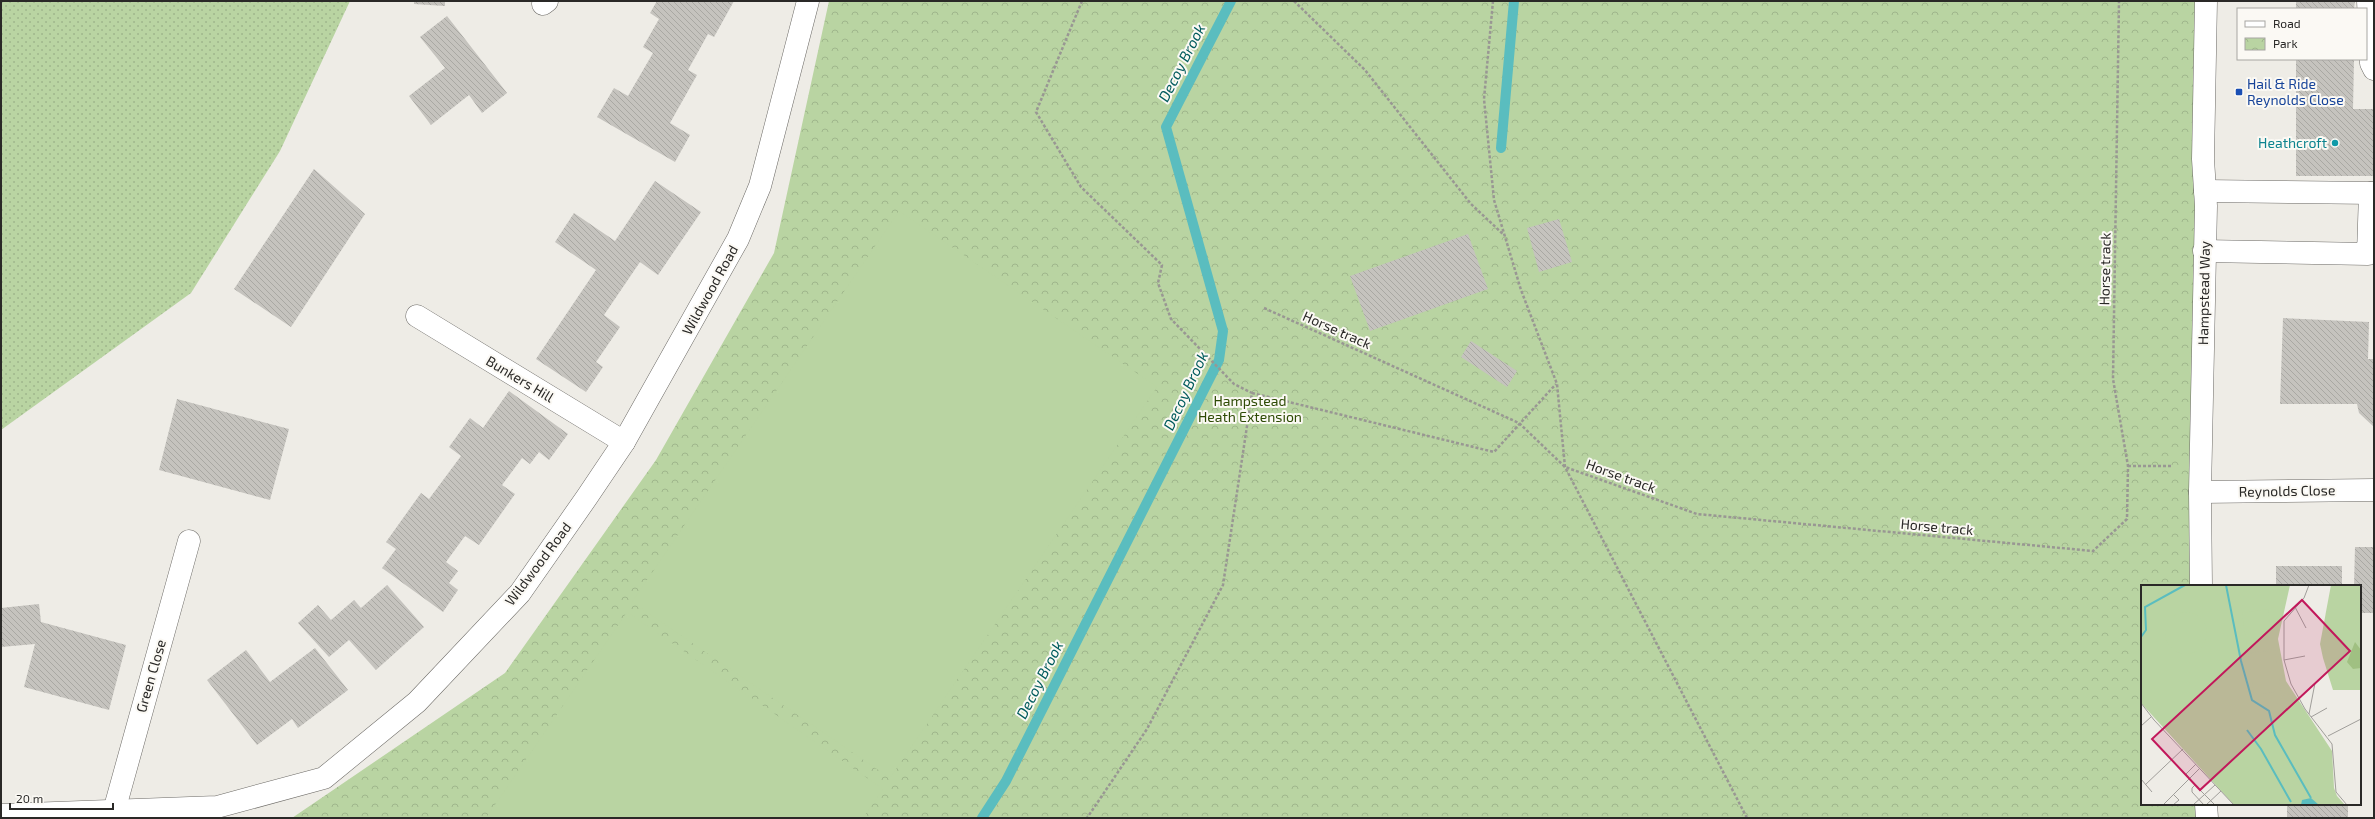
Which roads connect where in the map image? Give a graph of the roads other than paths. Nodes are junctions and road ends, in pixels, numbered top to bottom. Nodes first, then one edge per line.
1 (808, 1) edge
2 (2206, 1) edge
3 (2368, 1) edge
4 (2374, 69) edge
5 (2205, 191) junction
6 (2372, 193) edge
7 (2204, 251) junction
8 (417, 316) dead end
9 (624, 442) junction
10 (2374, 490) edge
11 (2200, 492) junction
12 (189, 541) dead end
13 (2201, 585) edge
14 (2206, 805) edge
15 (114, 811) junction
16 (1, 815) edge
17 (2207, 818) edge

1 - 9 street, Wildwood Road
2 - 5 street, Hampstead Way
3 - 4 street
5 - 6 street
5 - 7 street, Hampstead Way
6 - 7 street
7 - 11 street, Hampstead Way
8 - 9 street, Bunkers Hill
9 - 15 street, Wildwood Road
10 - 11 street, Reynolds Close
11 - 13 street, Hampstead Way
12 - 15 street, Green Close
14 - 17 street
15 - 16 street, Wildwood Road

